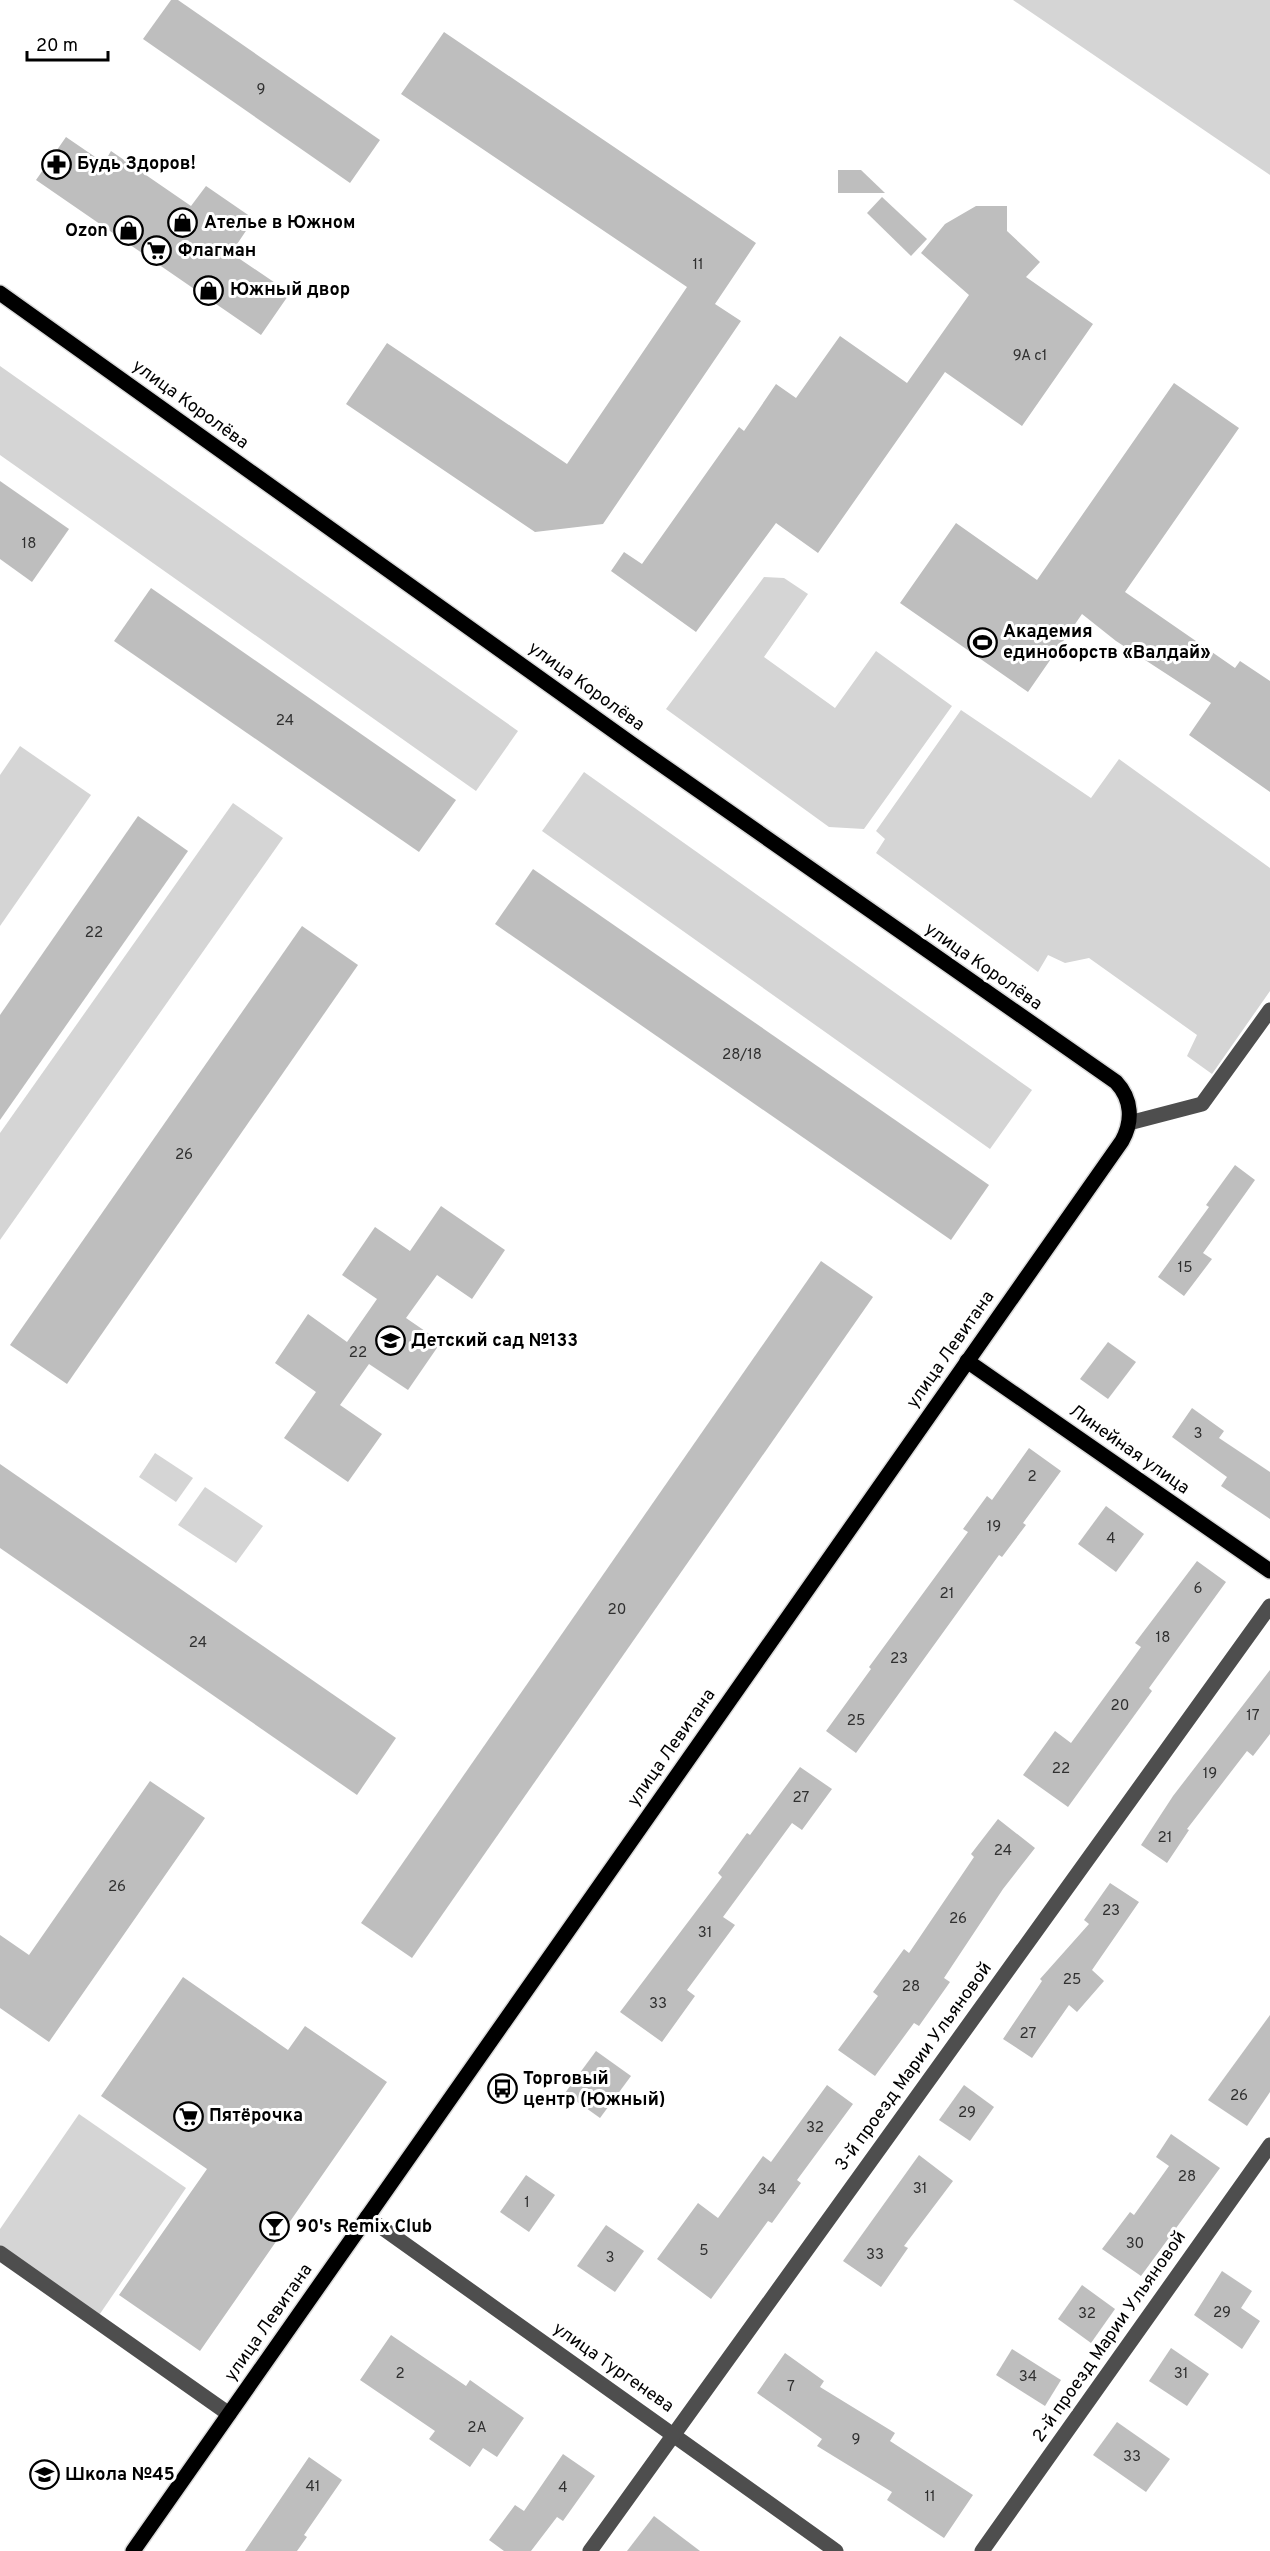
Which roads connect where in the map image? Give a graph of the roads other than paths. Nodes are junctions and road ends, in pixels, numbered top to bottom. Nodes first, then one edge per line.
1 (0, 293) edge
2 (1270, 1010) edge
3 (1129, 1123) junction
4 (967, 1361) junction
5 (1270, 1571) edge
6 (1270, 1606) edge
7 (1270, 2145) edge
8 (367, 2217) junction
9 (0, 2253) edge
10 (229, 2414) junction
11 (674, 2435) junction
12 (133, 2551) edge
13 (590, 2551) edge
14 (836, 2551) edge
15 (982, 2551) edge

1 - 3 main road, улица Королёва
2 - 3 street
3 - 4 main road, улица Левитана
4 - 5 main road, Линейная улица
4 - 8 main road, улица Левитана
6 - 11 street, 3-й проезд Марии Ульяновой
7 - 15 street, 2-й проезд Марии Ульяновой
8 - 10 main road, улица Левитана
8 - 11 street, улица Тургенева
9 - 10 street
10 - 12 main road, улица Левитана
11 - 13 street, 3-й проезд Марии Ульяновой
11 - 14 street, улица Тургенева

